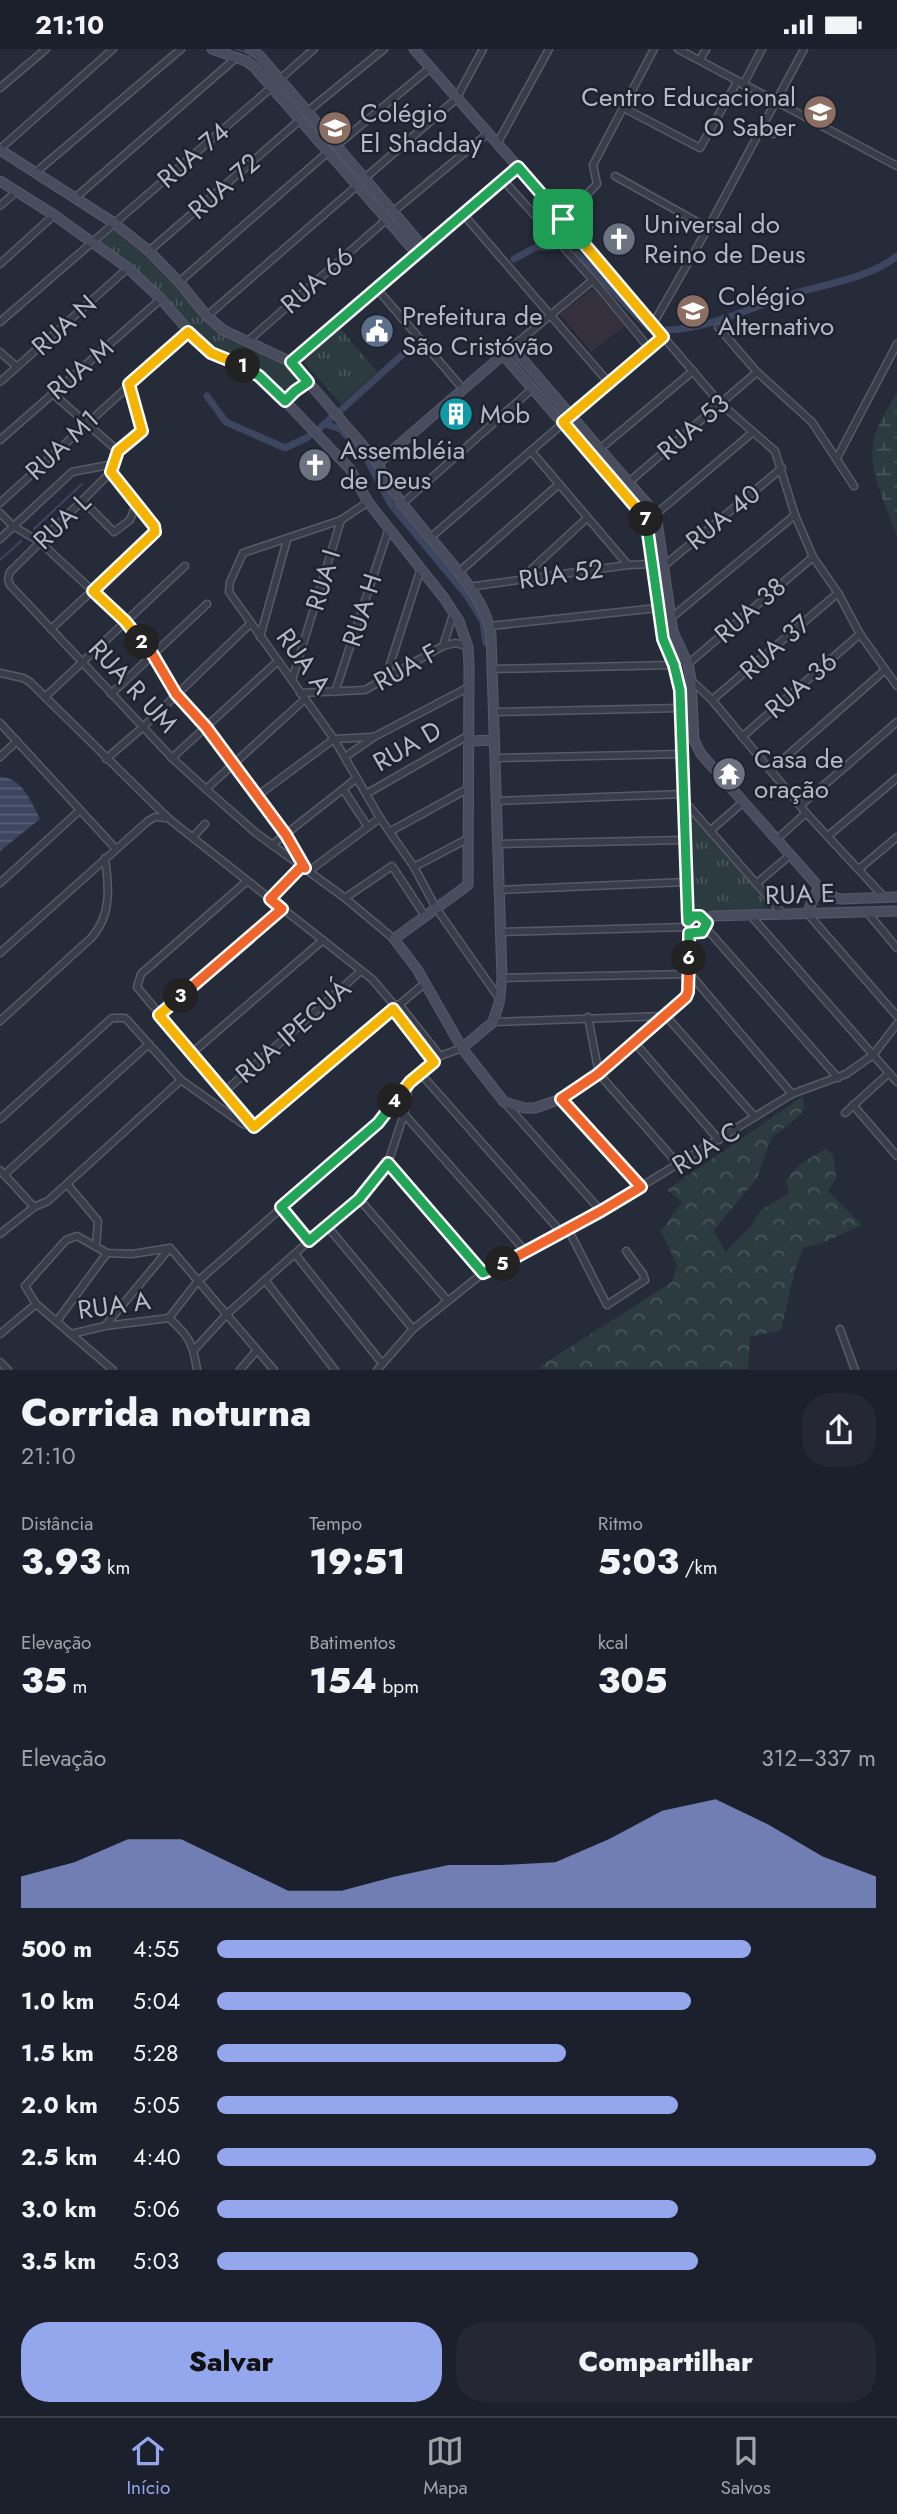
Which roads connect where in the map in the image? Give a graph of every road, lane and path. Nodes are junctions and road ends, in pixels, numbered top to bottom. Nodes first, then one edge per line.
1 (46, 49) edge
2 (113, 49) edge
3 (181, 49) edge
4 (212, 49) edge
5 (250, 49) edge
6 (314, 49) edge
7 (384, 49) edge
8 (414, 49) edge
9 (482, 49) edge
10 (549, 49) edge
11 (654, 49) edge
12 (678, 49) edge
13 (706, 49) edge
14 (762, 49) edge
15 (804, 49) edge
16 (237, 57) junction
17 (700, 61) junction
18 (430, 68) junction
19 (280, 79) junction
20 (740, 83) junction
21 (272, 86) junction
22 (0, 88) edge
23 (456, 99) junction
24 (775, 103) junction
25 (624, 108) junction
26 (308, 111) junction
27 (300, 120) junction
28 (763, 127) junction
29 (323, 129) junction
30 (487, 134) junction
31 (774, 134) dead end
32 (315, 136) junction
33 (497, 144) junction
34 (337, 145) junction
35 (0, 149) edge
36 (328, 152) junction
37 (897, 166) edge
38 (518, 167) junction
39 (35, 173) junction
40 (615, 176) dead end
41 (365, 178) junction
42 (503, 180) junction
43 (0, 181) edge
44 (358, 185) junction
45 (17, 191) junction
46 (75, 198) junction
47 (0, 206) edge
48 (394, 211) junction
49 (54, 215) junction
50 (463, 215) junction
51 (387, 219) junction
52 (563, 219) junction
53 (114, 223) junction
54 (708, 228) junction
55 (93, 241) junction
56 (149, 251) junction
57 (421, 251) junction
58 (0, 264) edge
59 (128, 268) junction
60 (593, 280) junction
61 (179, 282) junction
62 (377, 289) junction
63 (162, 299) junction
64 (550, 315) junction
65 (207, 316) junction
66 (0, 322) edge
67 (653, 324) junction
68 (718, 327) dead end
69 (188, 332) junction
70 (663, 337) junction
71 (247, 342) junction
72 (897, 344) edge
73 (512, 348) junction
74 (649, 348) junction
75 (0, 352) edge
76 (503, 355) junction
77 (291, 362) junction
78 (17, 367) junction
79 (693, 371) junction
80 (757, 372) junction
81 (0, 382) edge
82 (308, 382) junction
83 (609, 383) junction
84 (129, 384) junction
85 (533, 388) junction
86 (463, 389) junction
87 (52, 393) junction
88 (285, 401) junction
89 (720, 403) junction
90 (571, 415) junction
91 (86, 422) junction
92 (563, 422) junction
93 (752, 433) junction
94 (0, 440) edge
95 (601, 449) junction
96 (118, 451) junction
97 (531, 451) junction
98 (837, 458) junction
99 (378, 463) junction
100 (112, 468) junction
101 (782, 468) junction
102 (629, 482) junction
103 (558, 485) junction
104 (854, 486) dead end
105 (83, 501) junction
106 (368, 502) junction
107 (0, 503) edge
108 (136, 505) junction
109 (401, 505) junction
110 (0, 513) edge
111 (656, 514) junction
112 (795, 515) junction
113 (587, 518) junction
114 (341, 520) junction
115 (13, 526) junction
116 (389, 528) junction
117 (0, 538) edge
118 (430, 538) junction
119 (287, 540) junction
120 (40, 542) junction
121 (813, 557) junction
122 (653, 564) junction
123 (628, 565) junction
124 (665, 565) junction
125 (185, 566) dead end
126 (421, 566) junction
127 (458, 573) junction
128 (521, 579) junction
129 (10, 585) joint
130 (468, 587) junction
131 (93, 591) junction
132 (838, 593) junction
133 (207, 604) dead end
134 (658, 608) junction
135 (453, 612) junction
136 (671, 618) junction
137 (125, 621) junction
138 (250, 624) junction
139 (490, 626) junction
140 (51, 629) junction
141 (860, 634) junction
142 (260, 637) junction
143 (443, 646) junction
144 (468, 647) junction
145 (153, 655) junction
146 (278, 661) junction
147 (82, 663) junction
148 (688, 664) junction
149 (674, 665) junction
150 (492, 669) junction
151 (885, 670) junction
152 (0, 673) edge
153 (292, 680) junction
154 (385, 680) junction
155 (691, 680) junction
156 (897, 686) edge
157 (469, 687) junction
158 (335, 692) junction
159 (111, 694) junction
160 (176, 694) junction
161 (303, 696) junction
162 (45, 697) junction
163 (712, 700) junction
164 (681, 708) junction
165 (493, 712) junction
166 (897, 722) edge
167 (0, 723) edge
168 (143, 727) junction
169 (206, 727) junction
170 (374, 737) junction
171 (742, 737) junction
172 (469, 738) junction
173 (334, 739) junction
174 (488, 740) junction
175 (17, 741) junction
176 (682, 754) junction
177 (701, 754) junction
178 (0, 757) edge
179 (345, 757) junction
180 (172, 758) junction
181 (496, 758) junction
182 (106, 759) junction
183 (233, 765) junction
184 (771, 770) junction
185 (357, 778) junction
186 (897, 778) edge
187 (470, 787) junction
188 (206, 789) junction
189 (343, 789) junction
190 (366, 794) junction
191 (257, 796) junction
192 (684, 798) junction
193 (149, 800) junction
194 (497, 801) junction
195 (742, 803) junction
196 (801, 805) junction
197 (79, 811) junction
198 (806, 813) junction
199 (380, 818) junction
200 (169, 819) junction
201 (148, 821) junction
202 (205, 824) dead end
203 (368, 827) junction
204 (391, 831) junction
205 (710, 831) junction
206 (286, 835) junction
207 (828, 836) junction
208 (193, 837) junction
209 (897, 837) edge
210 (469, 838) junction
211 (684, 840) junction
212 (776, 840) junction
213 (499, 844) junction
214 (272, 845) junction
215 (116, 849) junction
216 (789, 856) junction
217 (105, 858) junction
218 (414, 867) junction
219 (305, 868) junction
220 (859, 869) junction
221 (247, 881) junction
222 (687, 882) junction
223 (0, 883) edge
224 (757, 883) junction
225 (817, 889) junction
226 (499, 890) junction
227 (884, 897) junction
228 (897, 897) edge
229 (345, 898) junction
230 (270, 899) junction
231 (436, 908) junction
232 (282, 909) junction
233 (897, 911) edge
234 (867, 912) junction
235 (807, 913) junction
236 (783, 914) junction
237 (425, 916) junction
238 (752, 916) junction
239 (706, 924) junction
240 (689, 927) junction
241 (499, 932) junction
242 (394, 939) junction
243 (323, 940) junction
244 (897, 948) edge
245 (0, 953) edge
246 (361, 971) junction
247 (690, 974) junction
248 (502, 978) junction
249 (425, 983) junction
250 (500, 999) junction
251 (396, 1007) junction
252 (159, 1015) junction
253 (666, 1016) junction
254 (897, 1016) edge
255 (588, 1017) junction
256 (0, 1021) edge
257 (494, 1021) junction
258 (897, 1024) edge
259 (149, 1044) junction
260 (635, 1044) junction
261 (462, 1048) junction
262 (192, 1053) junction
263 (873, 1055) junction
264 (440, 1056) junction
265 (434, 1062) junction
266 (420, 1073) junction
267 (889, 1073) junction
268 (598, 1074) junction
269 (838, 1078) junction
270 (181, 1080) junction
271 (410, 1082) junction
272 (897, 1082) edge
273 (224, 1092) junction
274 (792, 1094) junction
275 (561, 1099) junction
276 (504, 1102) junction
277 (853, 1105) junction
278 (404, 1114) junction
279 (845, 1114) dead end
280 (755, 1117) junction
281 (0, 1119) edge
282 (254, 1127) junction
283 (719, 1140) junction
284 (897, 1156) edge
285 (388, 1163) junction
286 (679, 1165) junction
287 (2, 1172) edge
288 (67, 1184) junction
289 (641, 1187) junction
290 (359, 1199) junction
291 (34, 1207) junction
292 (281, 1207) junction
293 (601, 1211) junction
294 (327, 1226) junction
295 (565, 1230) junction
296 (3, 1233) edge
297 (309, 1241) junction
298 (96, 1247) junction
299 (170, 1248) junction
300 (626, 1251) dead end
301 (107, 1253) junction
302 (527, 1253) junction
303 (295, 1254) junction
304 (483, 1273) junction
305 (265, 1280) junction
306 (197, 1282) junction
307 (447, 1300) junction
308 (36, 1304) junction
309 (227, 1314) junction
310 (169, 1318) junction
311 (57, 1321) junction
312 (105, 1326) junction
313 (413, 1329) junction
314 (839, 1329) dead end
315 (0, 1334) edge
316 (71, 1334) junction
317 (194, 1350) junction
318 (257, 1350) junction
319 (0, 1362) edge
320 (381, 1362) junction
321 (8, 1370) edge
322 (113, 1370) edge
323 (197, 1370) edge
324 (240, 1370) edge
325 (274, 1370) edge
326 (335, 1370) edge
327 (377, 1370) edge
328 (855, 1370) edge

1 - 22 street
2 - 35 street
3 - 39 street
4 - 16 street
5 - 19 street
6 - 19 street
7 - 26 street
8 - 18 street
9 - 23 street
10 - 33 street
11 - 25 street
12 - 17 street
13 - 17 street
14 - 20 street
15 - 24 street
16 - 21 street
16 - 46 street
17 - 20 street
18 - 23 street
18 - 34 street
19 - 26 street
20 - 24 street
20 - 25 street
21 - 27 street
21 - 53 street, RUA 74
23 - 30 street
23 - 41 street
24 - 28 street
24 - 37 street
25 - 52 street
26 - 29 street
27 - 32 street
27 - 56 street, RUA 72
28 - 31 street
28 - 54 street
29 - 32 street
29 - 34 street
30 - 33 street
30 - 48 street
32 - 36 street
33 - 38 street
34 - 41 street
35 - 39 street
36 - 44 street
36 - 61 street
38 - 42 street
38 - 52 street
39 - 46 street
40 - 54 street
41 - 48 street
42 - 50 street
42 - 60 street
43 - 45 street
44 - 51 street
44 - 65 street
45 - 47 street
45 - 49 street
46 - 53 street
48 - 57 street
49 - 55 street
49 - 58 street
50 - 57 street
50 - 64 street
51 - 57 street
51 - 71 street, RUA 66
52 - 67 street
53 - 55 street, RUA 74
53 - 56 street
54 - 67 street
55 - 59 street
55 - 66 street, RUA N
56 - 61 street
57 - 62 street
59 - 63 street
59 - 78 street, RUA N
60 - 64 street
60 - 74 street
61 - 65 street
62 - 77 street
62 - 86 street
63 - 69 street
63 - 87 street, RUA M
64 - 73 street
64 - 83 street
65 - 71 street
67 - 70 street
68 - 80 street
69 - 84 street, RUA M1
69 - 88 street
70 - 74 street
70 - 79 street
71 - 77 street
72 - 98 street
73 - 76 street
73 - 90 street
74 - 83 street
75 - 78 street
76 - 85 street
76 - 86 street
77 - 82 street
78 - 81 street, RUA N
79 - 89 street
79 - 95 street
80 - 89 street, RUA 53
80 - 98 street
82 - 88 street
82 - 99 street
83 - 90 street
84 - 91 street, RUA M1
84 - 96 street, RUA L
85 - 92 street
85 - 109 street
86 - 99 street
87 - 91 street
87 - 94 street, RUA M
88 - 106 street
89 - 93 street
89 - 102 street, RUA 53
90 - 92 street
90 - 95 street
91 - 96 street
91 - 107 street, RUA M1
92 - 97 street
92 - 122 street
93 - 101 street
93 - 111 street
95 - 102 street
96 - 100 street, RUA L
97 - 103 street
97 - 118 street
98 - 104 street
99 - 109 street
100 - 105 street, RUA L
100 - 108 street
100 - 115 street
101 - 112 street
101 - 124 street, RUA 40
102 - 111 street
103 - 113 street
103 - 127 street
105 - 108 street
105 - 120 street, RUA L
106 - 114 street, RUA A
106 - 116 street
108 - 131 street
109 - 118 street
110 - 115 street
111 - 124 street
112 - 121 street
112 - 136 street
113 - 123 street
113 - 128 street
114 - 119 street, RUA A
114 - 153 street, RUA I
115 - 117 street
115 - 120 street
116 - 126 street
116 - 158 street, RUA H
118 - 127 street
119 - 138 street, RUA A
119 - 142 street
120 - 129 street, RUA L
120 - 131 street
121 - 132 street
121 - 148 street, RUA 38
122 - 123 street, RUA 52
122 - 134 street
123 - 128 street, RUA 52
124 - 136 street
125 - 137 street
126 - 135 street
126 - 154 street
127 - 130 street
128 - 130 street, RUA 52
129 - 140 street, RUA R UM
130 - 139 street
131 - 137 street
131 - 140 street
132 - 141 street
132 - 163 street, RUA 37
133 - 145 street
134 - 139 street
134 - 149 street
135 - 143 street
135 - 144 street
136 - 148 street
137 - 145 street
137 - 147 street
138 - 142 street, RUA A
138 - 160 street
139 - 150 street
140 - 147 street, RUA R UM
141 - 151 street
141 - 171 street, RUA 36
142 - 146 street, RUA A
143 - 144 street, RUA F
143 - 154 street, RUA F
144 - 157 street
145 - 159 street
145 - 160 street
146 - 153 street, RUA A
146 - 169 street
147 - 159 street, RUA R UM
147 - 162 street
148 - 155 street
149 - 150 street
149 - 164 street
150 - 165 street
151 - 156 street
151 - 184 street
152 - 162 street
153 - 161 street, RUA A
154 - 158 street, RUA F
155 - 163 street
155 - 177 street
157 - 170 street
157 - 172 street
158 - 161 street, RUA F
159 - 168 street, RUA R UM
160 - 168 street
160 - 169 street
161 - 173 street, RUA A
161 - 183 street
162 - 182 street
163 - 171 street
164 - 165 street
164 - 176 street
165 - 174 street
166 - 196 street
167 - 175 street
168 - 180 street, RUA R UM
168 - 182 street
169 - 180 street
169 - 183 street
170 - 173 street
170 - 179 street
171 - 184 street
172 - 174 street
172 - 187 street
172 - 190 street, RUA D
173 - 179 street, RUA A
173 - 191 street
174 - 181 street
175 - 178 street
175 - 197 street
176 - 177 street
176 - 181 street
176 - 192 street
177 - 195 street
179 - 185 street, RUA A
180 - 188 street, RUA R UM
181 - 194 street
182 - 193 street
183 - 188 street
183 - 191 street
184 - 196 street
185 - 189 street, RUA D
185 - 190 street, RUA A
186 - 207 street
187 - 204 street
187 - 210 street
188 - 214 street, RUA R UM
189 - 203 street
189 - 206 street, RUA D
190 - 199 street, RUA A
191 - 206 street
192 - 194 street
192 - 205 street
192 - 211 street
193 - 200 street
193 - 201 street
194 - 213 street
195 - 205 street
195 - 212 street
196 - 198 street
197 - 215 street
197 - 223 street
198 - 207 street
198 - 212 street
199 - 203 street
199 - 204 street, RUA A
200 - 201 street
200 - 208 street
201 - 215 street
202 - 208 street
203 - 219 street
204 - 218 street, RUA A
205 - 224 street
206 - 214 street, RUA D
206 - 219 street
207 - 220 street
208 - 221 street
209 - 220 street
210 - 218 street
210 - 231 street
211 - 213 street
211 - 222 street
212 - 216 street
213 - 226 street
214 - 219 street, RUA R UM
215 - 217 street
216 - 224 street
216 - 225 street
217 - 245 street
217 - 256 street
218 - 231 street, RUA A
219 - 229 street, RUA R UM
219 - 230 street
220 - 227 street
221 - 230 street
221 - 252 street
222 - 226 street
222 - 240 street
224 - 236 street
225 - 227 street, RUA E
225 - 235 street
226 - 241 street
227 - 228 street, RUA E
229 - 237 street
229 - 242 street, RUA R UM
230 - 232 street
231 - 237 street
231 - 250 street, RUA A
232 - 243 street
232 - 252 street
233 - 234 street, RUA E
234 - 235 street, RUA E
234 - 244 street
235 - 236 street, RUA E
235 - 254 street
236 - 238 street, RUA E
237 - 242 street
238 - 239 street, RUA E
238 - 263 street
239 - 240 street
239 - 240 street
239 - 269 street
240 - 241 street
240 - 247 street
241 - 248 street
242 - 249 street, RUA R UM
243 - 246 street
243 - 262 street
246 - 251 street
246 - 273 street, RUA IPECUÁ
247 - 248 street
247 - 253 street
247 - 274 street
248 - 250 street
249 - 251 street
249 - 261 street, RUA R UM
250 - 257 street
251 - 264 street
251 - 265 street
251 - 282 street
252 - 262 street
253 - 255 street
253 - 260 street
253 - 280 street
255 - 257 street
255 - 268 street
257 - 261 street
258 - 263 street, RUA C
259 - 270 street
259 - 281 street
259 - 287 street
260 - 268 street
260 - 283 street
261 - 264 street
261 - 276 street, RUA R UM
262 - 273 street
263 - 267 street
263 - 269 street, RUA C
264 - 265 street
265 - 266 street
266 - 271 street
266 - 295 street
267 - 272 street
267 - 277 street
268 - 275 street
268 - 286 street
269 - 274 street, RUA C
270 - 282 street
270 - 288 street
271 - 278 street
271 - 292 street
273 - 282 street
274 - 280 street, RUA C
275 - 276 street
275 - 289 street
276 - 293 street
277 - 279 street
277 - 284 street
278 - 285 street
278 - 302 street
280 - 283 street, RUA C
283 - 286 street, RUA C
285 - 290 street
285 - 304 street
286 - 289 street, RUA C
287 - 291 street
288 - 291 street
288 - 298 street
289 - 293 street, RUA C
290 - 294 street
290 - 307 street
291 - 296 street
292 - 297 street
292 - 306 street
293 - 295 street, RUA C
294 - 297 street
294 - 313 street
295 - 300 street
295 - 302 street, RUA C
297 - 303 street
298 - 301 street
298 - 308 street, RUA A
299 - 301 street
299 - 306 street
299 - 312 street
301 - 311 street
302 - 304 street, RUA C
303 - 305 street
303 - 320 street
304 - 307 street, RUA C
305 - 309 street
305 - 326 street
306 - 309 street
306 - 310 street
307 - 313 street, RUA C
308 - 311 street, RUA A
308 - 315 street
309 - 317 street
309 - 318 street
310 - 312 street, RUA A
310 - 317 street, RUA A
311 - 316 street, RUA A
312 - 316 street, RUA A
313 - 320 street, RUA C
314 - 328 street
316 - 322 street
317 - 323 street, RUA A
318 - 324 street
318 - 325 street
319 - 321 street
320 - 327 street, RUA C

